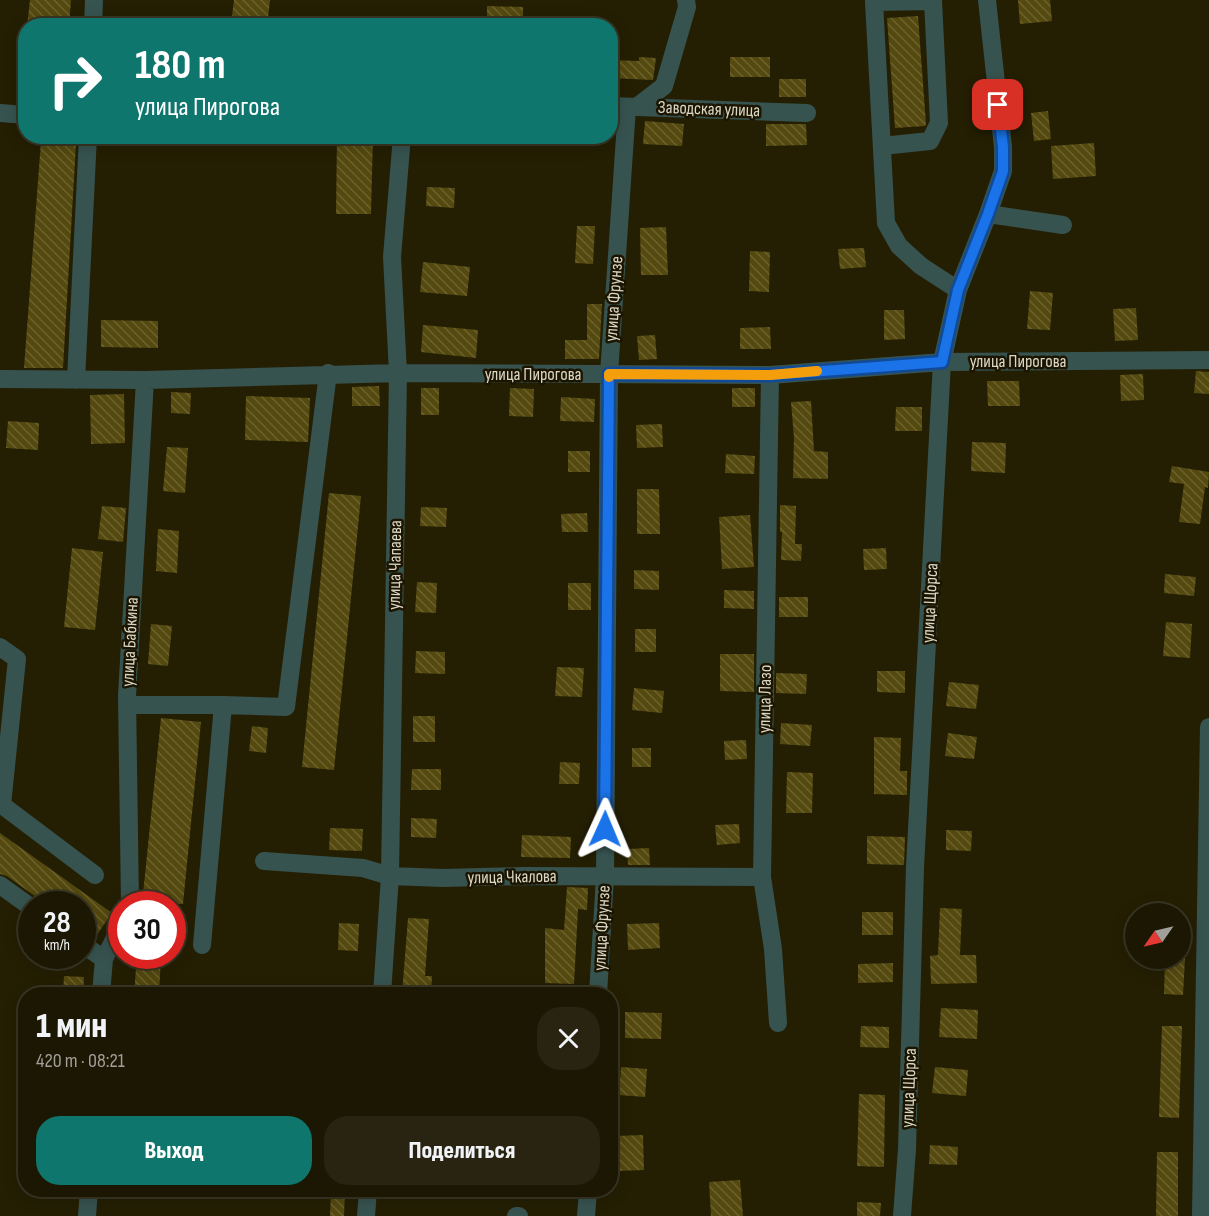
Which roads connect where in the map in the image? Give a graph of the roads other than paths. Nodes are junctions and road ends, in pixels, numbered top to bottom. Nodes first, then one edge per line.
1 (94, 0) edge
2 (686, 0) edge
3 (987, 0) edge
4 (93, 18) edge
5 (625, 107) edge
6 (0, 113) edge
7 (807, 113) dead end
8 (18, 114) edge
9 (88, 144) edge
10 (401, 144) edge
11 (882, 146) junction
12 (988, 214) junction
13 (1063, 225) dead end
14 (958, 290) junction
15 (1209, 360) edge
16 (942, 362) junction
17 (328, 373) junction
18 (398, 373) junction
19 (609, 374) junction
20 (770, 375) junction
21 (0, 380) edge
22 (76, 380) junction
23 (145, 380) junction
24 (0, 647) edge
25 (129, 705) junction
26 (223, 705) junction
27 (1209, 727) edge
28 (264, 861) dead end
29 (95, 875) dead end
30 (390, 876) junction
31 (605, 877) junction
32 (762, 877) junction
33 (0, 885) edge
34 (130, 891) edge
35 (18, 898) edge
36 (202, 945) dead end
37 (108, 951) edge
38 (96, 954) edge
39 (104, 959) junction
40 (102, 987) edge
41 (382, 987) edge
42 (598, 987) edge
43 (778, 1023) dead end
44 (88, 1197) edge
45 (367, 1197) edge
46 (587, 1197) edge
47 (87, 1216) edge
48 (366, 1216) edge
49 (586, 1216) edge
50 (902, 1216) edge
51 (1201, 1216) edge

1 - 4 street
2 - 5 street
3 - 12 street, улица Щорса
5 - 7 street, Заводская улица
5 - 19 street, улица Фрунзе
6 - 8 street
9 - 22 street
10 - 18 street, улица Чапаева
11 - 11 street
11 - 14 street
12 - 13 street
12 - 14 street, улица Щорса
14 - 16 street, улица Щорса
15 - 16 street, улица Пирогова
16 - 20 street, улица Пирогова
16 - 50 street, улица Щорса
17 - 18 street, улица Пирогова
17 - 23 street, улица Пирогова
17 - 26 street
18 - 19 street, улица Пирогова
18 - 30 street, улица Чапаева
19 - 20 street, улица Пирогова
19 - 31 street, улица Фрунзе
20 - 32 street, улица Лазо
21 - 22 street, улица Пирогова
22 - 23 street, улица Пирогова
23 - 25 street, улица Бабкина
24 - 29 street
25 - 26 street
25 - 34 street, улица Бабкина
26 - 36 street
27 - 51 street
28 - 30 street, улица Чкалова
30 - 31 street, улица Чкалова
30 - 41 street, улица Чапаева
31 - 32 street, улица Чкалова
31 - 42 street, улица Фрунзе
32 - 43 street, улица Лазо
33 - 35 street
37 - 39 street
38 - 39 street
39 - 40 street
44 - 47 street
45 - 48 street
46 - 49 street

